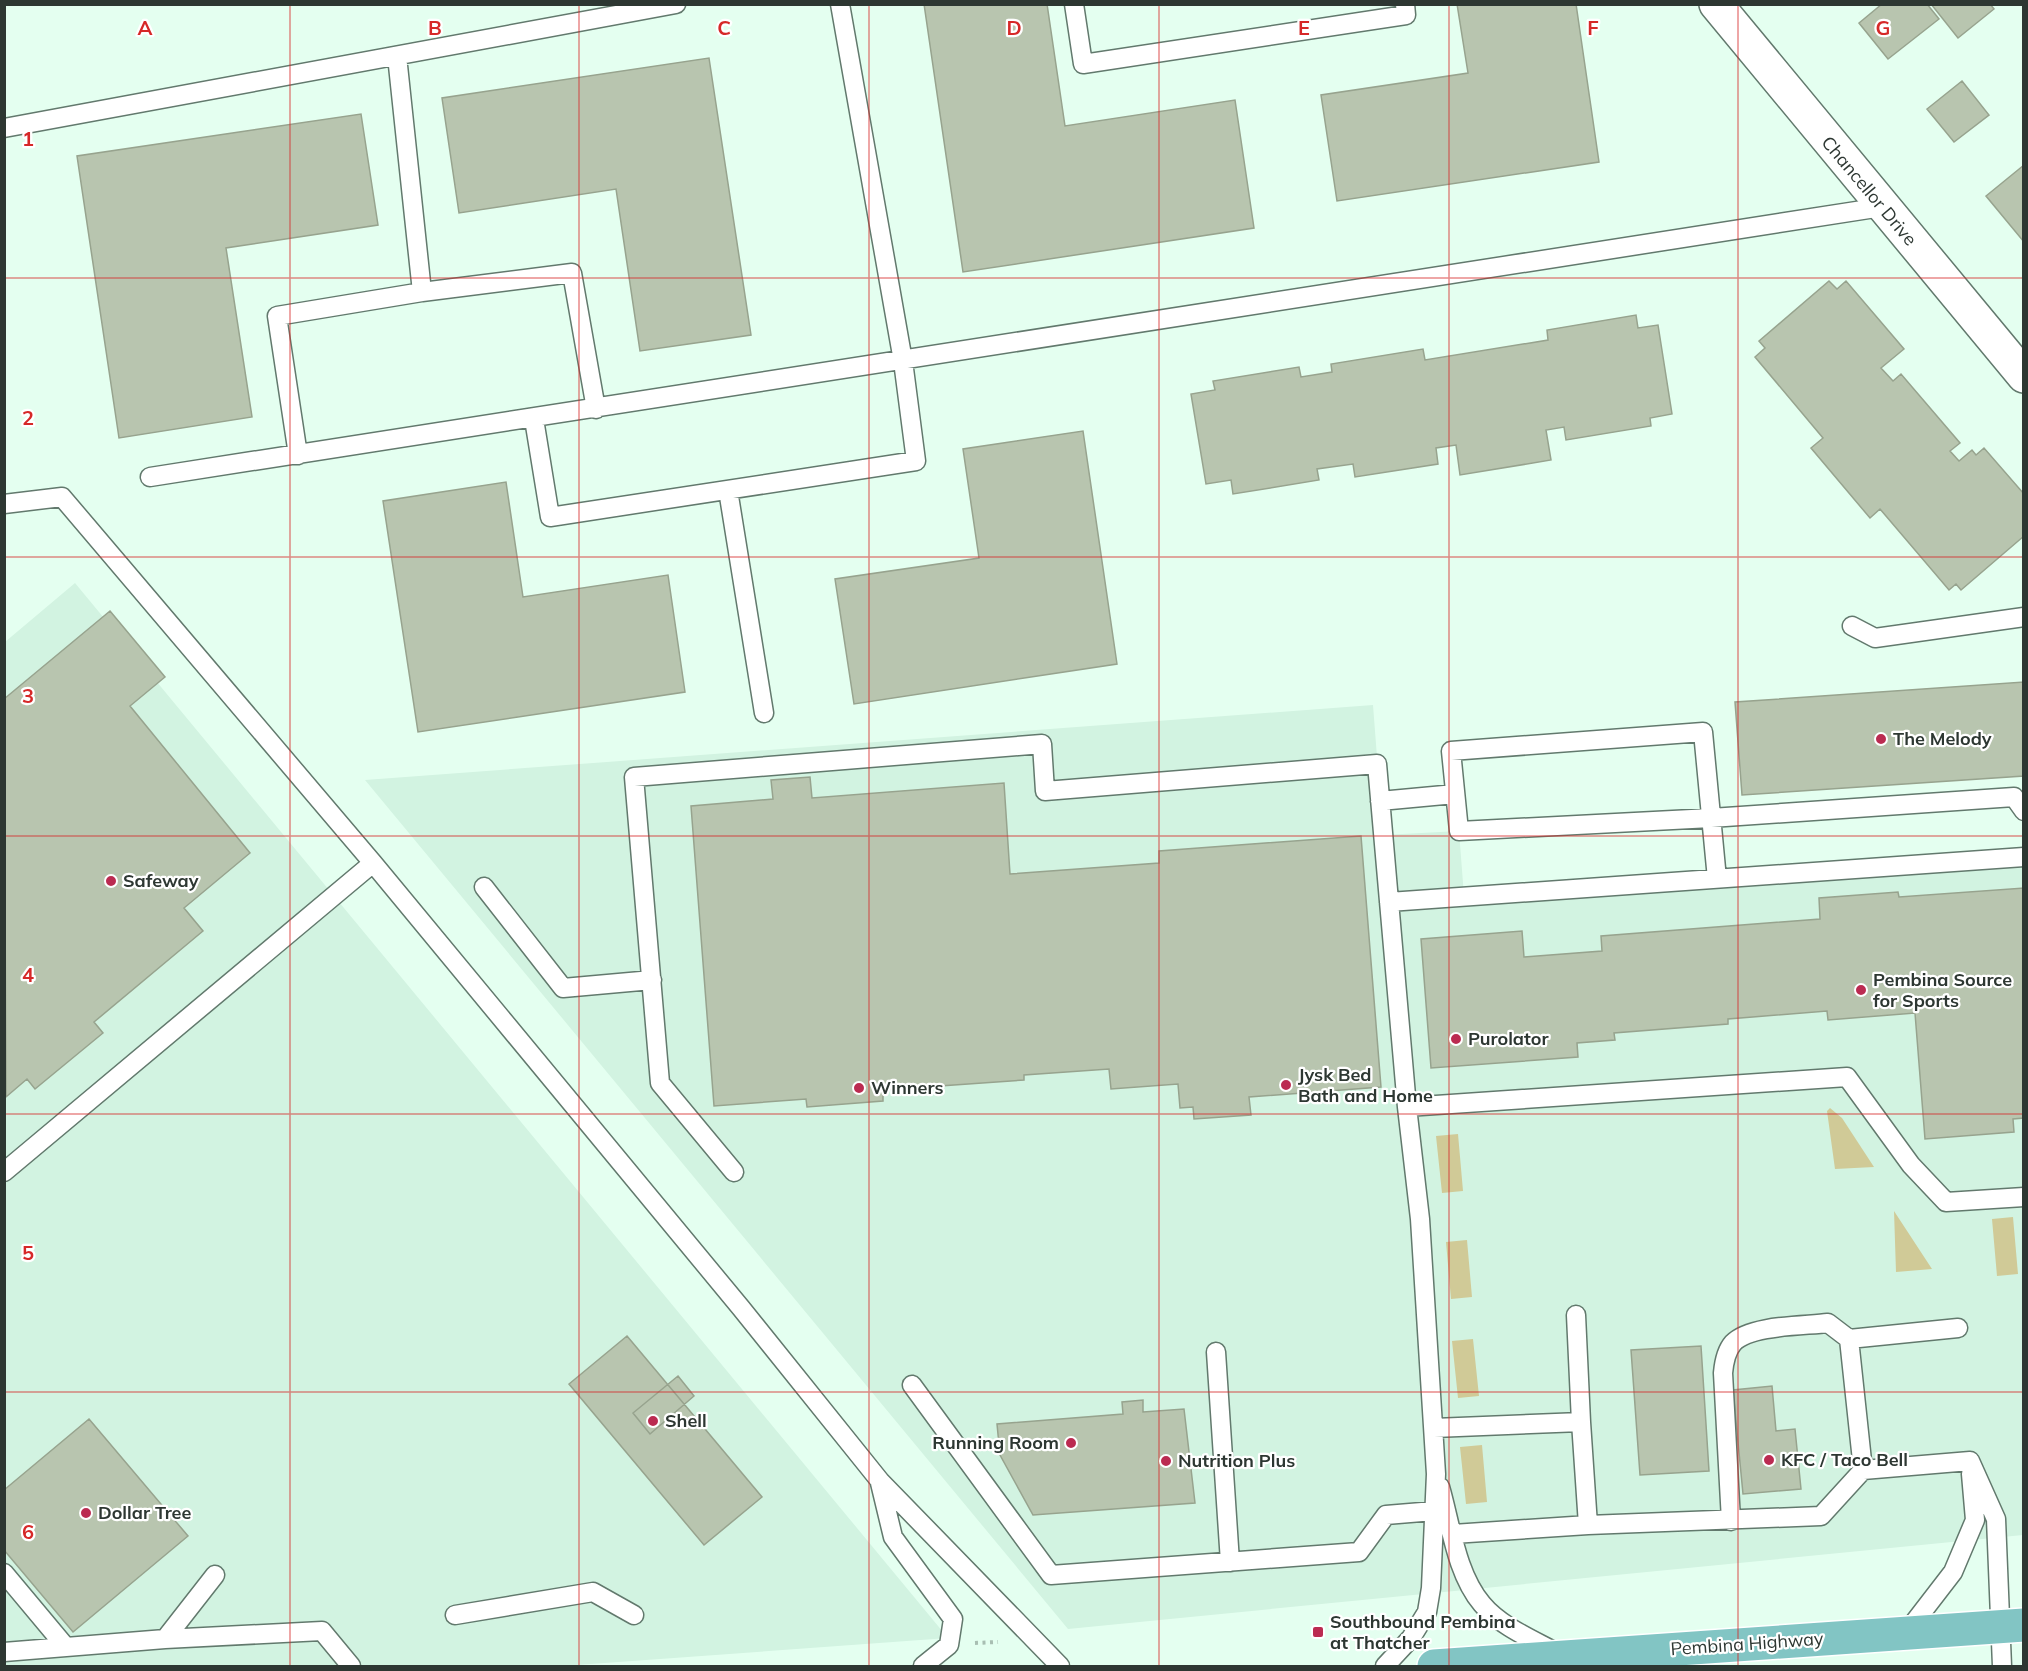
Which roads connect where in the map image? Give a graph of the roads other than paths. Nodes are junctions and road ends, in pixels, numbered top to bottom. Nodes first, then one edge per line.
1 (676, 4) edge
2 (840, 4) edge
3 (1074, 4) edge
4 (1405, 4) edge
5 (1716, 4) edge
6 (397, 56) junction
7 (4, 128) edge
8 (1881, 207) junction
9 (422, 292) junction
10 (903, 361) junction
11 (2024, 376) edge
12 (596, 409) junction
13 (534, 419) junction
14 (298, 455) junction
15 (150, 477) dead end
16 (728, 490) junction
17 (4, 504) edge
18 (2024, 617) edge
19 (1852, 626) dead end
20 (764, 713) dead end
21 (1455, 794) junction
22 (1380, 801) junction
23 (2024, 811) edge
24 (1711, 818) junction
25 (2024, 857) edge
26 (373, 863) junction
27 (1718, 879) junction
28 (484, 887) dead end
29 (1389, 902) junction
30 (652, 980) junction
31 (1407, 1107) junction
32 (4, 1172) edge
33 (734, 1172) dead end
34 (2024, 1197) edge
35 (1575, 1315) dead end
36 (1958, 1328) dead end
37 (1849, 1339) junction
38 (1216, 1352) dead end
39 (912, 1385) dead end
40 (1581, 1422) junction
41 (1434, 1428) junction
42 (1970, 1461) junction
43 (1863, 1470) junction
44 (1436, 1474) junction
45 (880, 1481) junction
46 (1434, 1511) junction
47 (1731, 1521) junction
48 (1588, 1525) junction
49 (1453, 1533) junction
50 (1230, 1562) junction
51 (4, 1573) edge
52 (215, 1575) dead end
53 (455, 1615) dead end
54 (634, 1615) dead end
55 (2012, 1626) edge
56 (1906, 1633) junction
57 (165, 1639) junction
58 (65, 1646) junction
59 (4, 1652) edge
60 (1565, 1657) junction
61 (351, 1666) edge
62 (923, 1666) edge
63 (1060, 1666) edge
64 (1385, 1666) edge
65 (1434, 1666) edge
66 (2002, 1666) edge

1 - 6 lane
2 - 10 lane
3 - 4 lane
5 - 8 street, Chancellor Drive
6 - 7 lane
6 - 9 lane
8 - 10 lane
8 - 11 street, Chancellor Drive
9 - 12 lane
9 - 14 lane
10 - 12 lane
10 - 16 lane
12 - 13 lane
13 - 14 lane
13 - 16 lane
14 - 15 lane
16 - 20 lane
17 - 26 lane
18 - 19 lane
21 - 22 lane
21 - 24 lane
21 - 24 lane
22 - 29 lane
22 - 30 lane
23 - 24 lane
24 - 27 lane
25 - 27 lane
26 - 32 lane
26 - 45 lane
27 - 29 lane
28 - 30 lane
29 - 31 lane
30 - 33 lane
31 - 34 lane
31 - 41 lane
35 - 40 lane
36 - 37 lane
37 - 43 lane
37 - 47 lane
38 - 50 lane
39 - 50 lane
40 - 41 lane
40 - 48 lane
41 - 44 lane
42 - 43 lane
42 - 55 lane
42 - 56 lane
43 - 47 lane
44 - 46 lane
44 - 49 lane
45 - 62 lane
45 - 63 lane
46 - 50 lane
46 - 64 lane
47 - 48 lane
48 - 49 lane
49 - 60 lane
51 - 58 lane
52 - 57 lane
53 - 54 lane
55 - 56 main road, Pembina Highway
55 - 66 lane
56 - 60 main road, Pembina Highway
57 - 58 lane
57 - 61 lane
58 - 59 lane
60 - 65 main road, Pembina Highway

